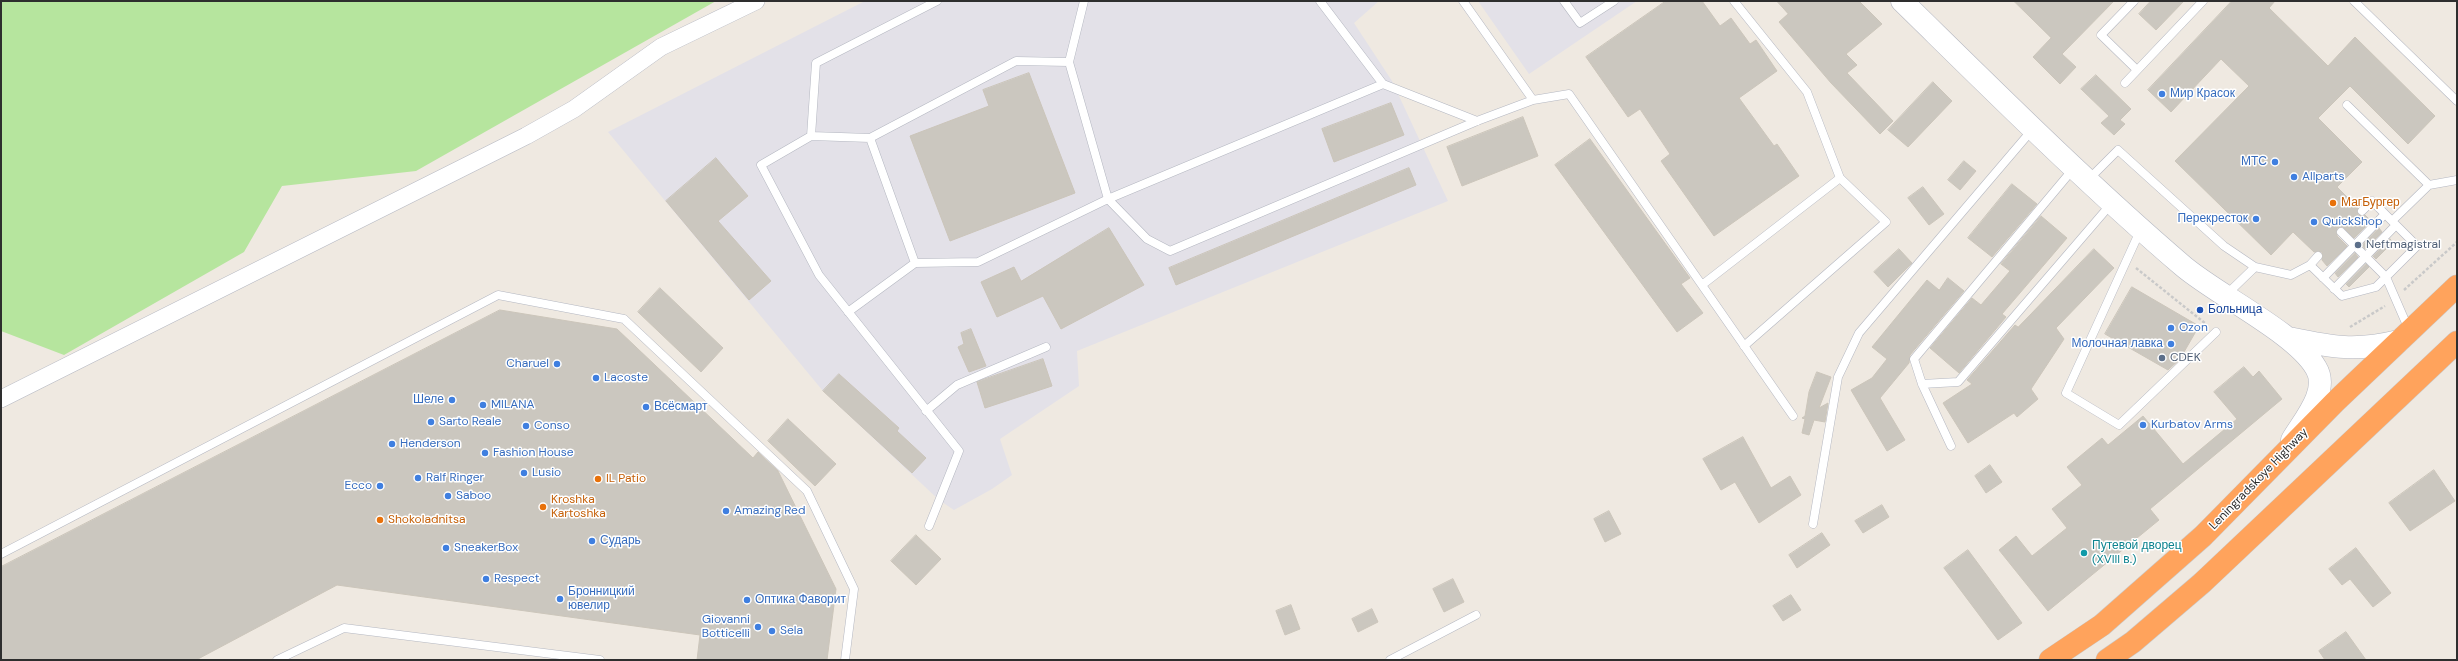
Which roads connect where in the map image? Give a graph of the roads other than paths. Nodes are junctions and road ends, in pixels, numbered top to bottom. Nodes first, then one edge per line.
1 (756, 1) edge
2 (937, 1) edge
3 (1084, 1) edge
4 (1320, 1) edge
5 (1463, 1) edge
6 (1564, 1) edge
7 (1614, 1) edge
8 (1734, 1) edge
9 (1902, 1) edge
10 (2134, 1) edge
11 (2203, 1) edge
12 (2354, 1) edge
13 (1069, 62) junction
14 (2137, 70) junction
15 (2125, 83) dead end
16 (1383, 84) junction
17 (1533, 100) junction
18 (2457, 101) edge
19 (2348, 105) dead end
20 (1477, 121) junction
21 (2032, 129) junction
22 (811, 136) junction
23 (870, 138) junction
24 (2081, 174) junction
25 (1840, 178) junction
26 (2457, 180) edge
27 (2429, 185) junction
28 (1108, 200) junction
29 (2112, 202) junction
30 (2362, 212) dead end
31 (2385, 214) junction
32 (2394, 223) junction
33 (2141, 228) junction
34 (2341, 232) dead end
35 (2354, 245) junction
36 (2318, 256) dead end
37 (2366, 256) junction
38 (915, 263) junction
39 (2310, 265) junction
40 (2255, 266) junction
41 (2386, 276) junction
42 (2323, 278) junction
43 (1702, 285) junction
44 (2457, 286) edge
45 (2334, 289) junction
46 (2224, 296) junction
47 (848, 312) junction
48 (2216, 332) road end
49 (2404, 336) junction
50 (2287, 338) junction
51 (2457, 342) edge
52 (1744, 346) junction
53 (1046, 347) dead end
54 (1922, 384) junction
55 (1, 399) edge
56 (926, 411) junction
57 (1793, 416) dead end
58 (1951, 446) dead end
59 (2284, 453) junction
60 (1812, 524) dead end
61 (929, 526) dead end
62 (1, 554) edge
63 (1476, 615) dead end
64 (277, 660) edge
65 (600, 660) edge
66 (845, 660) edge
67 (1390, 660) edge
68 (2050, 660) edge
69 (2107, 660) edge

1 - 55 street
2 - 22 lane
3 - 13 lane
4 - 16 lane
5 - 17 lane
6 - 7 lane
8 - 25 lane
9 - 21 main road
10 - 14 lane
11 - 14 lane
12 - 18 lane
13 - 23 lane
13 - 28 lane
14 - 15 lane
16 - 20 lane
16 - 28 lane
17 - 20 lane
17 - 43 lane
19 - 27 lane
20 - 28 lane
21 - 24 main road
21 - 60 lane
22 - 23 lane
22 - 47 lane
23 - 38 lane
24 - 29 main road
24 - 40 lane
24 - 54 lane
25 - 43 lane
25 - 52 lane
26 - 27 lane
27 - 32 lane
28 - 38 lane
29 - 33 main road
29 - 54 lane
30 - 31 lane
31 - 32 lane
31 - 35 lane
32 - 37 lane
32 - 41 lane
33 - 46 main road
33 - 48 lane
34 - 35 lane
35 - 37 lane
35 - 42 lane
36 - 39 lane
37 - 41 lane
37 - 45 lane
38 - 47 lane
39 - 40 lane
39 - 42 lane
40 - 46 lane
41 - 45 lane
41 - 49 lane
42 - 45 lane
43 - 52 lane
44 - 49 highway, Leningradskoye Highway
46 - 50 main road
47 - 56 lane
49 - 50 main road
49 - 59 highway, Leningradskoye Highway
50 - 59 main road
51 - 69 highway
52 - 57 lane
53 - 56 lane
54 - 58 lane
56 - 61 lane
59 - 68 highway, Leningradskoye Highway
62 - 66 lane
63 - 67 lane
64 - 65 lane

